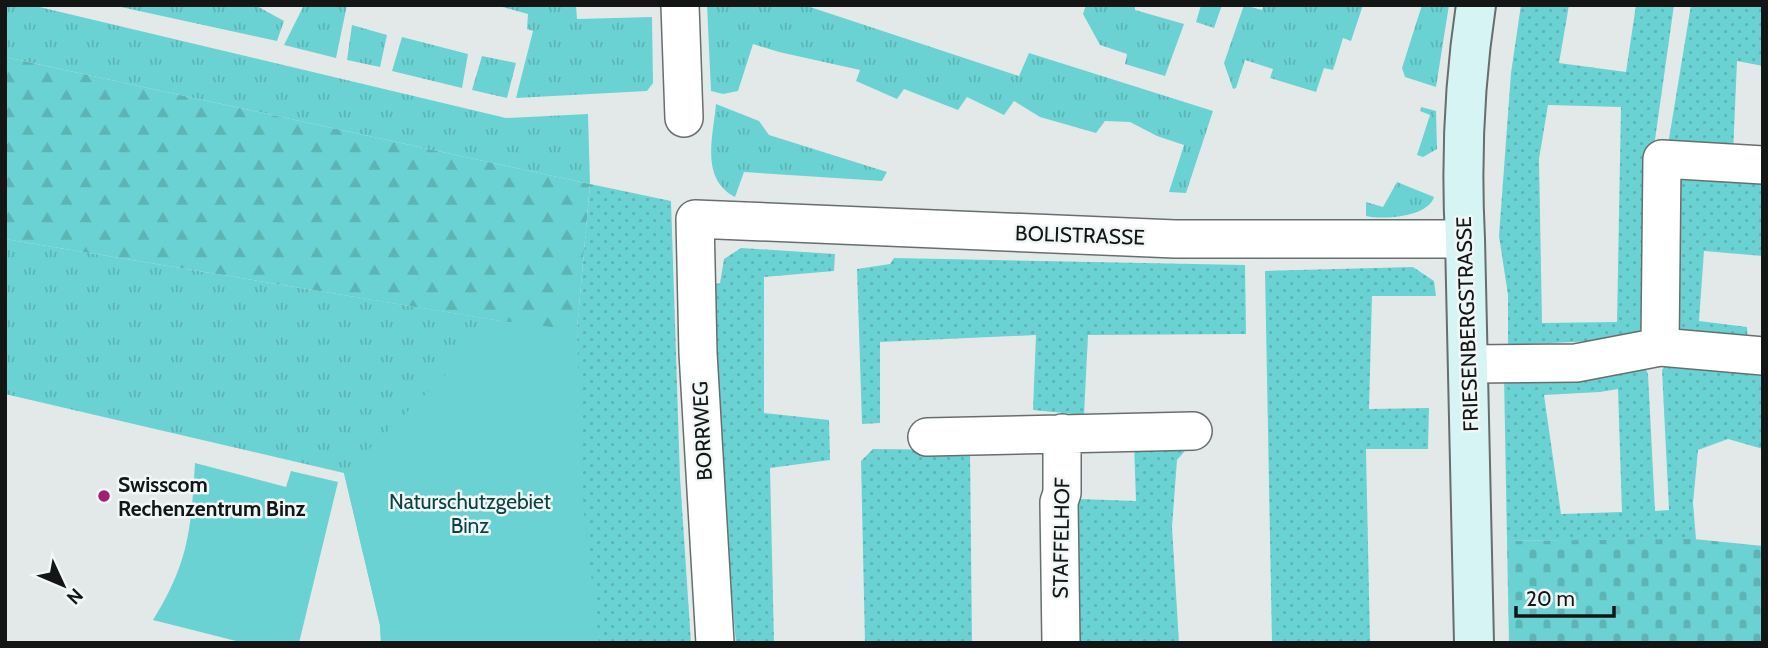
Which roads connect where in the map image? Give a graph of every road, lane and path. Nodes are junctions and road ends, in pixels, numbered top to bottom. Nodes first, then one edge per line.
1 (680, 5) edge
2 (1476, 5) edge
3 (684, 118) dead end
4 (1763, 165) edge
5 (695, 219) joint
6 (1465, 239) junction
7 (1660, 348) junction
8 (1763, 356) edge
9 (1468, 364) junction
10 (1193, 431) dead end
11 (1062, 433) junction
12 (928, 437) dead end
13 (715, 643) edge
14 (1061, 643) edge
15 (1474, 643) edge

1 - 3 street
2 - 6 street, FRIESENBERGSTRASSE
4 - 7 street
5 - 6 street, BOLISTRASSE
5 - 13 street, BORRWEG
6 - 9 street, FRIESENBERGSTRASSE
7 - 8 street
7 - 9 street
9 - 15 street, FRIESENBERGSTRASSE
10 - 11 street
11 - 12 street
11 - 14 street, STAFFELHOF

